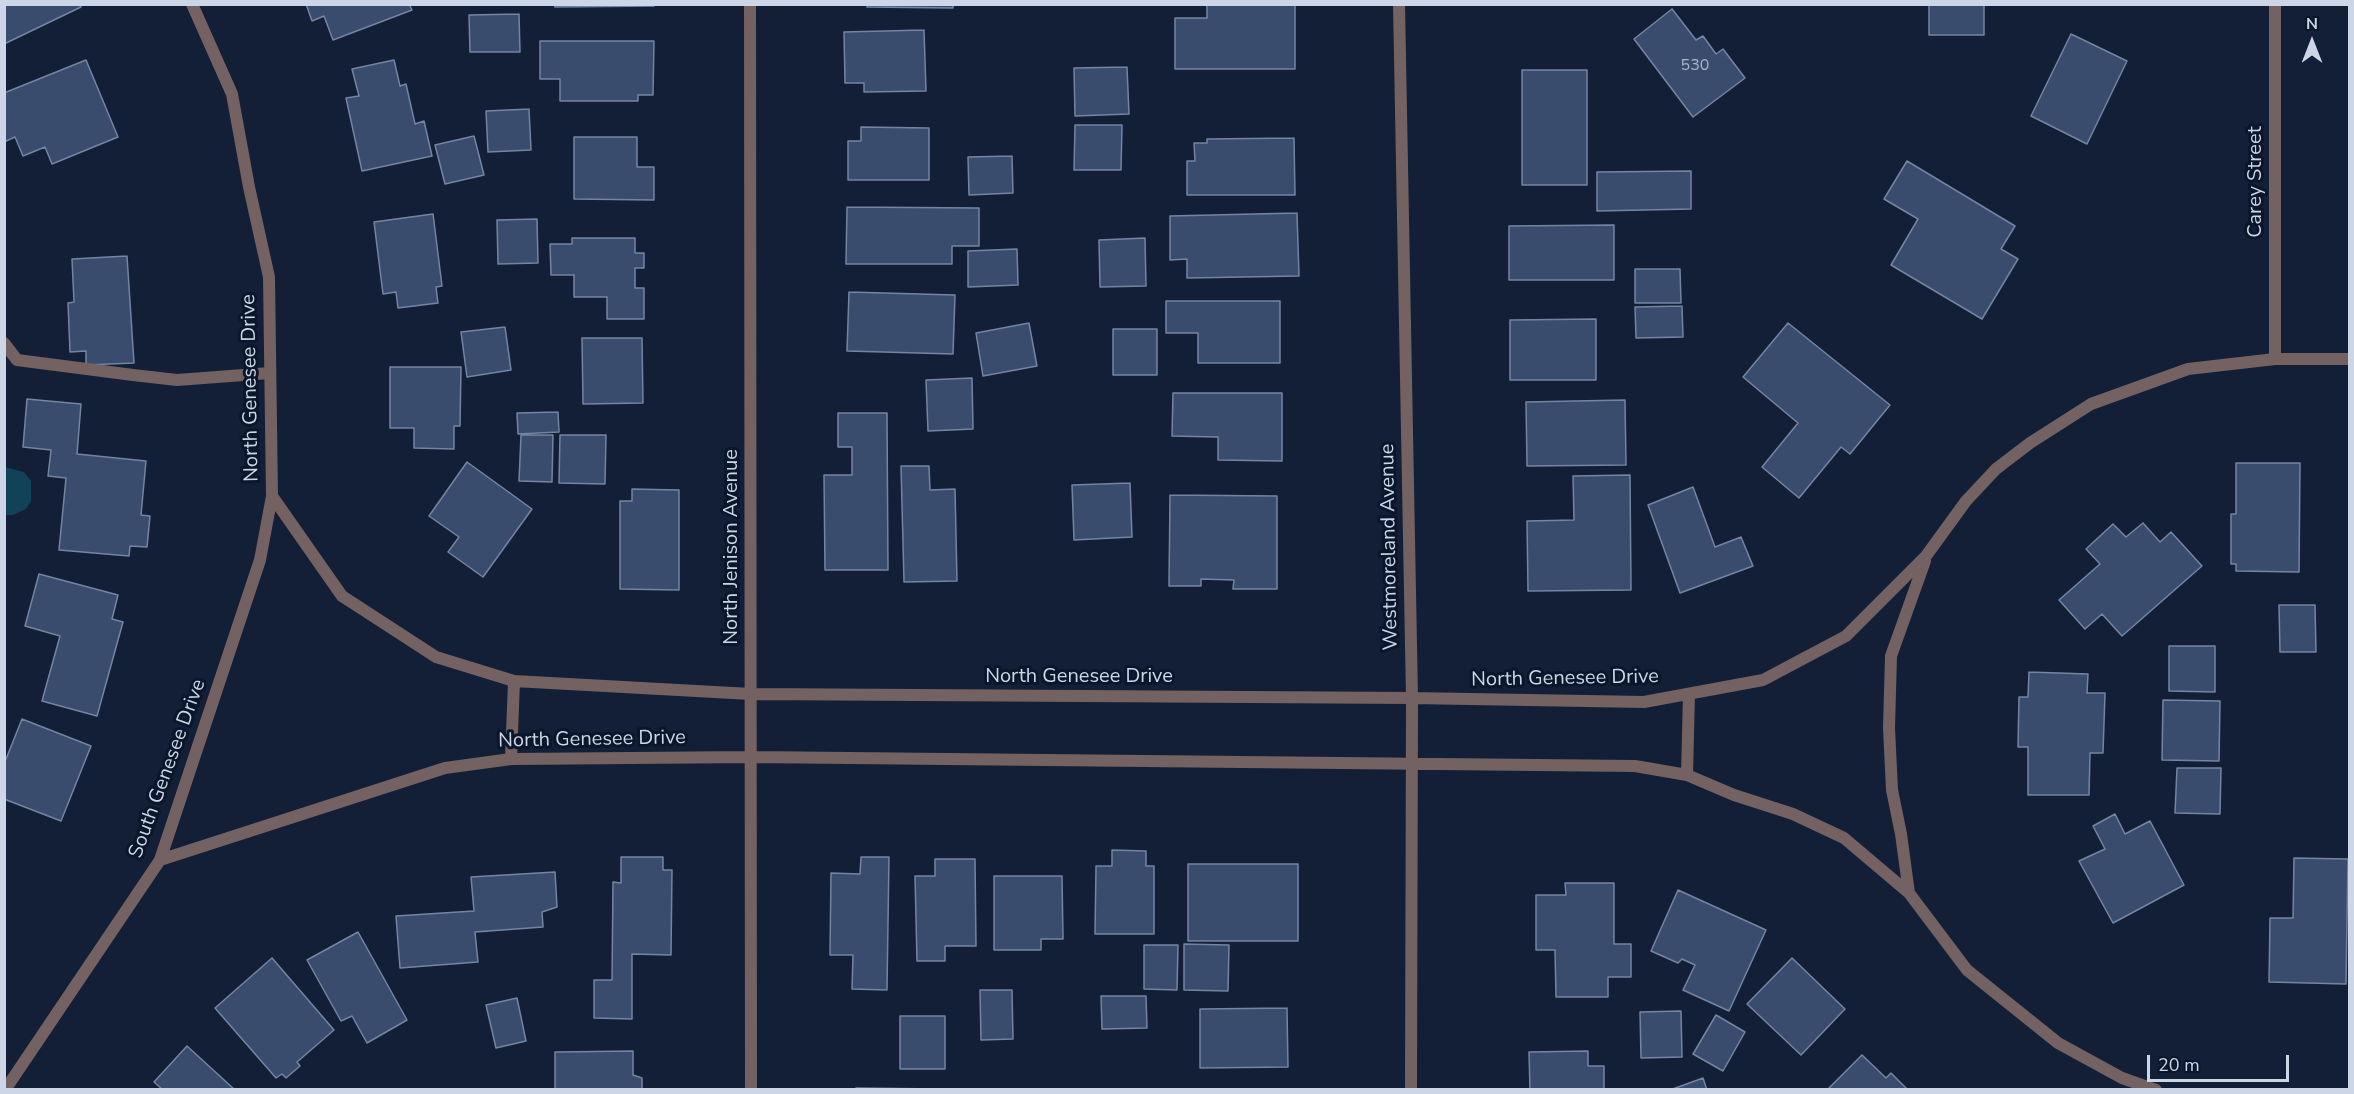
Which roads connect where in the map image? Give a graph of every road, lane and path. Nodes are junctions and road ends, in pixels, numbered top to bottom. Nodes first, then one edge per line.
1 (192, 4) edge
2 (750, 4) edge
3 (1399, 4) edge
4 (2275, 4) edge
5 (4, 342) edge
6 (2275, 359) junction
7 (2349, 359) edge
8 (270, 373) junction
9 (272, 496) junction
10 (1926, 556) junction
11 (513, 681) junction
12 (751, 694) junction
13 (1689, 694) junction
14 (1412, 698) junction
15 (751, 757) junction
16 (511, 759) junction
17 (1412, 763) junction
18 (1688, 775) junction
19 (160, 860) junction
20 (1909, 893) junction
21 (4, 1089) edge
22 (751, 1089) edge
23 (1411, 1089) edge
24 (2156, 1089) edge

1 - 8 street, North Genesee Drive
2 - 12 street, North Jenison Avenue
3 - 14 street, Westmoreland Avenue
4 - 6 street, Carey Street
5 - 8 street
6 - 7 street, North Genesee Drive
6 - 10 street, North Genesee Drive
8 - 9 street, North Genesee Drive
9 - 11 street, North Genesee Drive
9 - 19 street, South Genesee Drive
10 - 13 street, North Genesee Drive
10 - 20 street
11 - 12 street, North Genesee Drive
11 - 16 street
12 - 14 street, North Genesee Drive
12 - 15 street, North Jenison Avenue
13 - 14 street, North Genesee Drive
13 - 18 street
14 - 17 street, Westmoreland Avenue
15 - 16 street, North Genesee Drive
15 - 17 street, North Genesee Drive
15 - 22 street, North Jenison Avenue
16 - 19 street, North Genesee Drive
17 - 18 street, North Genesee Drive
17 - 23 street, Westmoreland Avenue
18 - 20 street
19 - 21 street, South Genesee Drive
20 - 24 street

